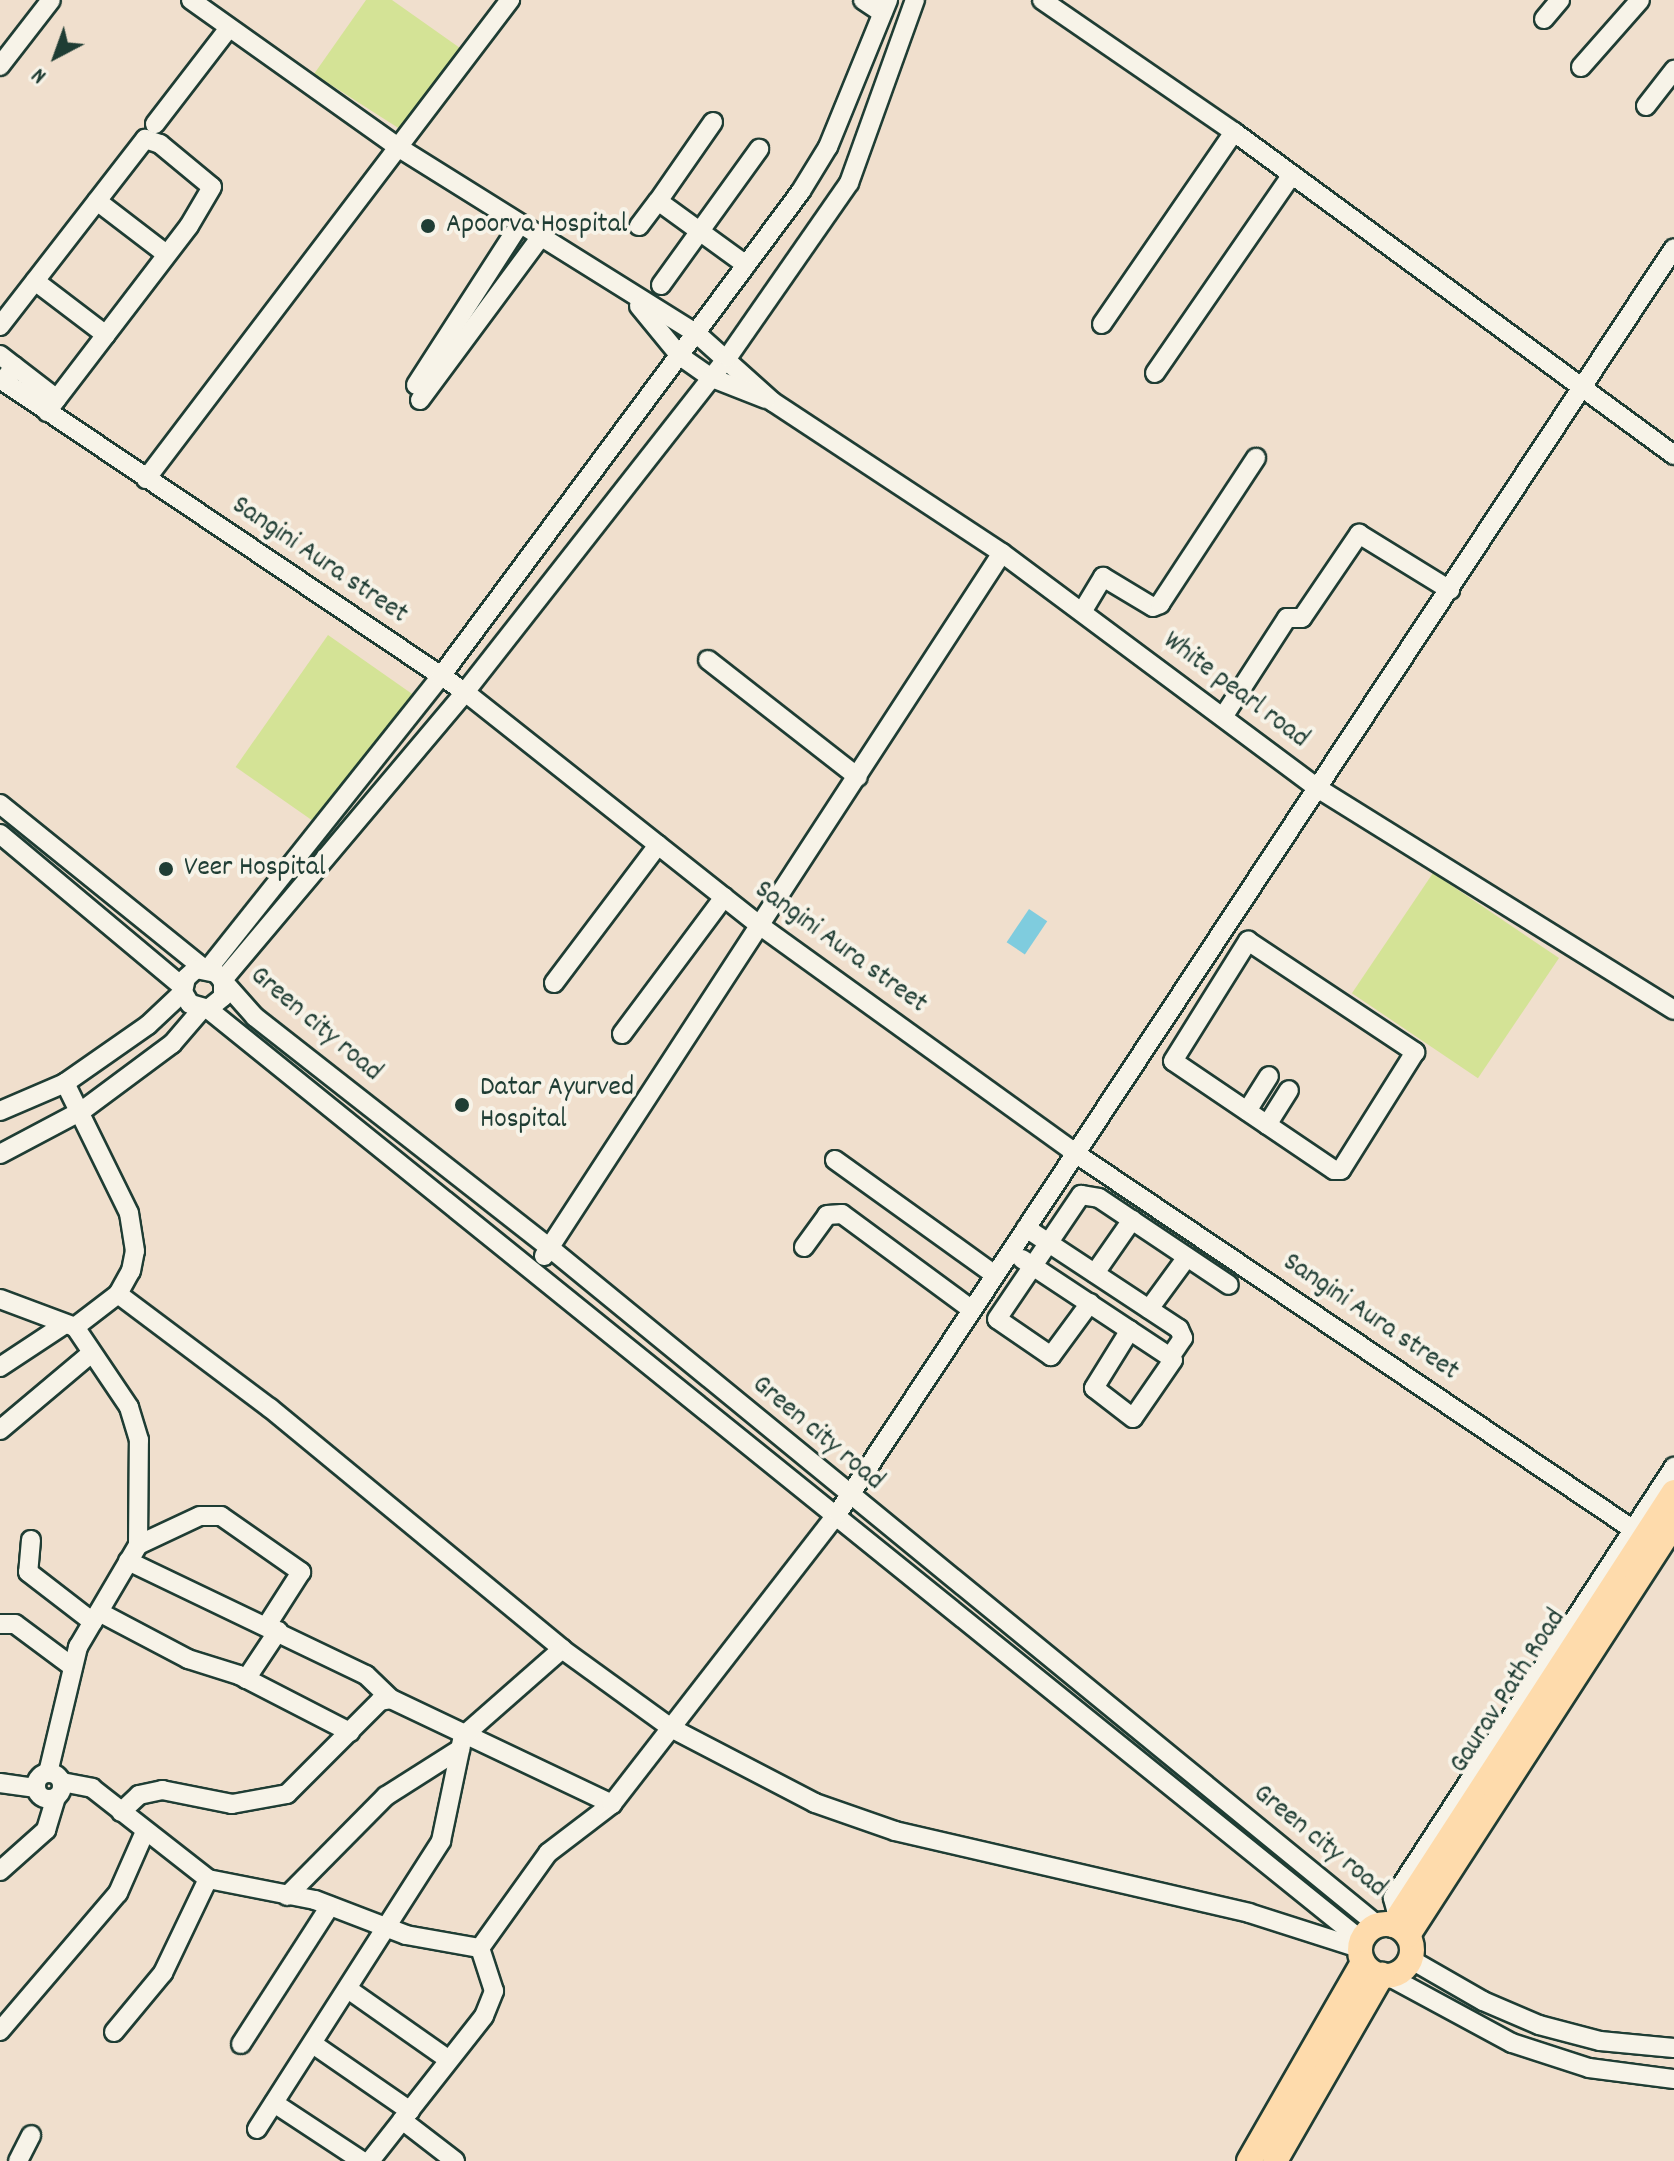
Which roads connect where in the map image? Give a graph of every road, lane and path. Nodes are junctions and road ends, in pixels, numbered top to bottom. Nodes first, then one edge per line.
1 (51, 0) edge
2 (191, 0) edge
3 (510, 0) edge
4 (863, 0) edge
5 (915, 0) edge
6 (1042, 0) edge
7 (1560, 0) edge
8 (1640, 0) edge
9 (885, 7) edge
10 (1544, 19) dead end
11 (229, 28) junction
12 (0, 66) edge
13 (1581, 67) dead end
14 (1674, 70) edge
15 (1646, 106) dead end
16 (713, 122) dead end
17 (155, 124) dead end
18 (1234, 132) junction
19 (401, 149) junction
20 (759, 149) dead end
21 (1290, 177) junction
22 (97, 201) junction
23 (658, 201) junction
24 (519, 225) junction
25 (639, 226) dead end
26 (700, 232) junction
27 (540, 238) junction
28 (1674, 248) edge
29 (166, 254) junction
30 (746, 265) junction
31 (35, 281) junction
32 (661, 285) dead end
33 (632, 297) junction
34 (1102, 324) dead end
35 (0, 326) edge
36 (696, 333) junction
37 (106, 335) junction
38 (680, 356) junction
39 (728, 357) junction
40 (4, 370) edge
41 (1155, 373) dead end
42 (712, 378) junction
43 (1584, 388) junction
44 (773, 402) junction
45 (52, 406) junction
46 (1674, 455) edge
47 (1256, 458) dead end
48 (146, 479) junction
49 (1002, 553) junction
50 (1450, 590) junction
51 (1082, 612) junction
52 (708, 660) dead end
53 (441, 676) junction
54 (465, 692) junction
55 (1223, 717) junction
56 (858, 777) junction
57 (1319, 789) junction
58 (0, 804) edge
59 (0, 834) edge
60 (658, 845) junction
61 (724, 897) junction
62 (762, 927) junction
63 (214, 976) junction
64 (554, 983) dead end
65 (183, 990) junction
66 (205, 1009) junction
67 (1172, 1009) junction
68 (1674, 1010) edge
69 (1194, 1023) junction
70 (622, 1034) dead end
71 (1269, 1076) dead end
72 (65, 1083) junction
73 (1289, 1090) dead end
74 (83, 1110) junction
75 (0, 1111) edge
76 (1247, 1111) junction
77 (1267, 1125) junction
78 (1075, 1153) junction
79 (0, 1154) edge
80 (835, 1160) dead end
81 (1132, 1220) junction
82 (1026, 1228) junction
83 (1048, 1242) junction
84 (804, 1247) dead end
85 (550, 1248) junction
86 (1010, 1251) junction
87 (1187, 1257) junction
88 (1032, 1265) junction
89 (536, 1268) junction
90 (1095, 1273) junction
91 (995, 1275) junction
92 (1229, 1285) dead end
93 (118, 1294) junction
94 (0, 1299) edge
95 (1090, 1303) junction
96 (971, 1309) junction
97 (1149, 1309) junction
98 (69, 1327) junction
99 (1130, 1330) junction
100 (89, 1355) junction
101 (1170, 1357) junction
102 (0, 1367) edge
103 (0, 1430) edge
104 (1674, 1467) edge
105 (1674, 1492) edge
106 (843, 1505) junction
107 (1674, 1524) edge
108 (1646, 1538) junction
109 (31, 1540) dead end
110 (133, 1553) junction
111 (96, 1617) junction
112 (0, 1624) edge
113 (272, 1628) junction
114 (562, 1649) junction
115 (73, 1667) junction
116 (246, 1679) junction
117 (391, 1699) junction
118 (671, 1728) junction
119 (350, 1732) junction
120 (462, 1742) junction
121 (0, 1783) edge
122 (55, 1784) junction
123 (612, 1804) junction
124 (121, 1812) junction
125 (144, 1834) junction
126 (0, 1871) edge
127 (208, 1879) junction
128 (287, 1896) junction
129 (330, 1906) junction
130 (387, 1928) junction
131 (1384, 1946) junction
132 (480, 1948) junction
133 (348, 1989) junction
134 (1539, 2025) junction
135 (0, 2031) edge
136 (114, 2032) dead end
137 (241, 2044) dead end
138 (313, 2044) junction
139 (1674, 2048) edge
140 (1532, 2050) junction
141 (449, 2060) junction
142 (1674, 2079) edge
143 (274, 2103) junction
144 (406, 2115) junction
145 (257, 2129) dead end
146 (31, 2135) dead end
147 (18, 2161) edge
148 (362, 2161) edge
149 (370, 2161) edge
150 (455, 2161) edge
151 (1249, 2161) edge
152 (1275, 2161) edge

1 - 12 street
2 - 11 street
3 - 19 street
4 - 9 street
5 - 39 street
6 - 18 street
7 - 10 street
8 - 13 street
9 - 30 street
11 - 17 street
11 - 19 street
14 - 15 street
16 - 23 street
18 - 21 street
18 - 34 street
19 - 24 street
19 - 48 street
20 - 26 street
21 - 41 street
21 - 43 street
22 - 29 street
22 - 29 street
22 - 31 street
23 - 25 street
23 - 26 street
24 - 27 street
24 - 27 street
26 - 30 street
26 - 32 street
27 - 33 street
28 - 43 street
29 - 37 street
30 - 36 street
31 - 35 street
31 - 37 street
33 - 36 street
33 - 38 street
36 - 38 street
36 - 39 street
37 - 45 street
38 - 42 street
38 - 53 street
39 - 42 street
39 - 44 street
40 - 45 street, Sangini Aura street
42 - 44 street
42 - 54 street
43 - 46 street
43 - 50 street
44 - 49 street, White pearl road
45 - 48 street, Sangini Aura street
47 - 51 street
48 - 53 street, Sangini Aura street
49 - 51 street, White pearl road
49 - 56 street
50 - 55 street
50 - 57 street
51 - 55 street, White pearl road
52 - 56 street
53 - 54 street, Sangini Aura street
53 - 63 street
54 - 60 street, Sangini Aura street
54 - 63 street
55 - 57 street, White pearl road
56 - 62 street
57 - 67 street
57 - 68 street, White pearl road
58 - 63 street, Green city road
59 - 65 street
60 - 61 street, Sangini Aura street
60 - 64 street
61 - 62 street, Sangini Aura street
61 - 70 street
62 - 78 street, Sangini Aura street
62 - 85 street
63 - 65 street
63 - 66 street
63 - 85 street, Green city road
65 - 66 street
65 - 72 street
66 - 74 street
66 - 89 street, Green city road
67 - 69 street
67 - 78 street
69 - 76 street
69 - 77 street
71 - 76 street
72 - 74 street
72 - 75 street
73 - 77 street
74 - 79 street
74 - 93 street
76 - 77 street
78 - 82 street
78 - 108 street, Sangini Aura street
80 - 91 street
81 - 83 street
81 - 87 street
81 - 90 street
82 - 83 street
82 - 86 street
83 - 88 street
83 - 90 street
84 - 96 street
85 - 89 street
85 - 106 street, Green city road
86 - 88 street
86 - 91 street
87 - 92 street
87 - 97 street
88 - 95 street
88 - 95 street
89 - 106 street, Green city road
90 - 97 street
91 - 96 street
93 - 98 street
93 - 114 street
94 - 98 street
95 - 99 street
96 - 106 street
97 - 101 street
98 - 100 street
98 - 102 street
99 - 101 street
99 - 101 street
100 - 103 street
100 - 110 street
104 - 108 street
105 - 108 main road, Gaurav Path Road
106 - 118 street
106 - 131 street, Green city road
107 - 108 main road, Gaurav Path Road
108 - 131 main road, Gaurav Path Road
109 - 111 street
110 - 111 street
110 - 113 street
110 - 113 street
111 - 115 street
111 - 116 street
112 - 115 street
113 - 116 street
113 - 117 street
114 - 118 street
114 - 120 street
115 - 122 street
116 - 119 street
117 - 119 street
117 - 120 street
118 - 123 street
118 - 131 street
119 - 124 street
120 - 123 street
120 - 128 street
120 - 130 street
121 - 122 street
122 - 124 street
122 - 126 street
123 - 132 street
124 - 125 street
125 - 127 street
125 - 135 street
127 - 128 street
127 - 136 street
128 - 129 street
129 - 130 street
129 - 137 street
130 - 132 street
130 - 133 street
131 - 134 street
131 - 140 street
131 - 151 main road, Gaurav Path Road
131 - 152 main road, Gaurav Path Road
132 - 141 street
133 - 138 street
133 - 141 street
134 - 139 street
134 - 140 street
138 - 143 street
138 - 144 street
140 - 142 street
141 - 144 street
143 - 145 street
143 - 148 street
144 - 149 street
144 - 150 street
146 - 147 street

